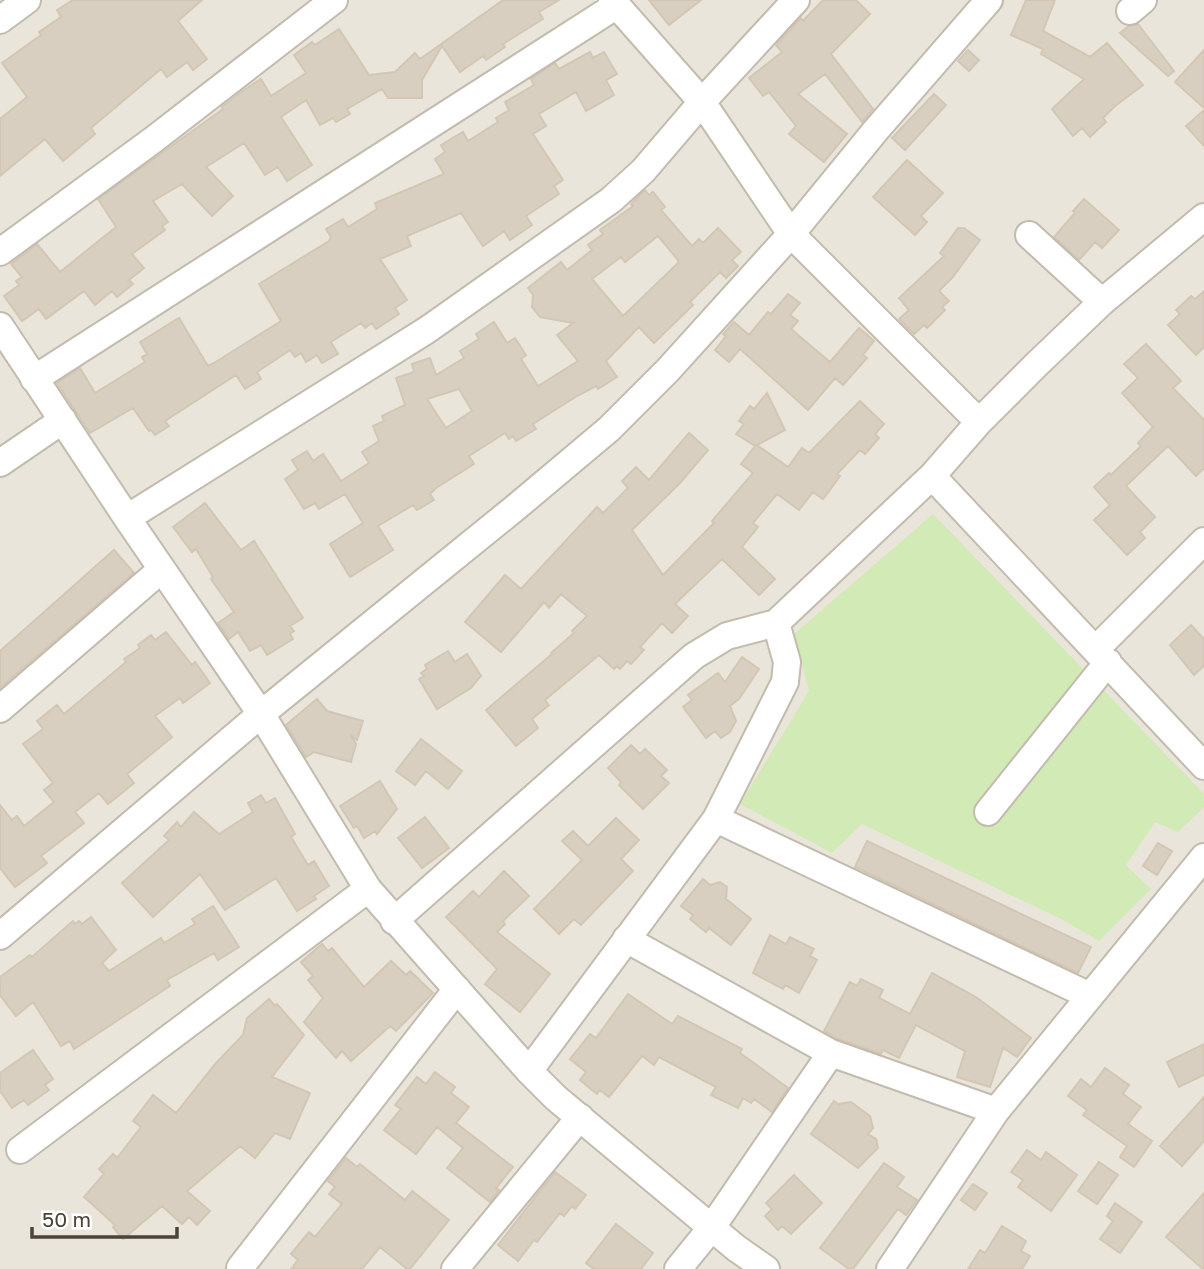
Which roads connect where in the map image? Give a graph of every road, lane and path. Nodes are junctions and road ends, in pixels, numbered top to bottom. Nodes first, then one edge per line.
1 (27, 0) edge
2 (334, 0) edge
3 (796, 0) edge
4 (989, 0) edge
5 (614, 3) edge
6 (0, 20) edge
7 (702, 102) junction
8 (1204, 217) edge
9 (791, 234) junction
10 (1029, 235) dead end
11 (0, 252) edge
12 (1102, 302) junction
13 (0, 326) edge
14 (34, 379) junction
15 (63, 420) junction
16 (979, 422) junction
17 (0, 463) edge
18 (932, 476) junction
19 (127, 518) junction
20 (1204, 541) edge
21 (162, 569) junction
22 (776, 623) junction
23 (1102, 655) junction
24 (0, 709) edge
25 (261, 714) junction
26 (1204, 766) edge
27 (988, 812) dead end
28 (716, 819) junction
29 (1204, 857) edge
30 (368, 889) junction
31 (394, 920) junction
32 (0, 936) edge
33 (626, 939) junction
34 (457, 989) junction
35 (1090, 996) junction
36 (831, 1053) junction
37 (528, 1071) junction
38 (996, 1111) junction
39 (580, 1117) junction
40 (20, 1150) dead end
41 (712, 1227) junction
42 (240, 1268) edge
43 (455, 1269) edge
44 (678, 1269) edge
45 (766, 1269) edge
46 (890, 1269) edge

1 - 6 street
2 - 11 street
3 - 7 street
4 - 9 street
5 - 7 street
5 - 14 street
7 - 9 street
7 - 19 street
8 - 12 street
9 - 16 street
9 - 25 street
10 - 12 street
12 - 16 street
13 - 14 street
14 - 15 street
15 - 17 street
15 - 19 street
16 - 18 street
18 - 22 street
18 - 23 street
19 - 21 street
20 - 23 street
21 - 24 street
21 - 25 street
22 - 28 street
22 - 31 street
23 - 26 street
23 - 27 street
25 - 30 street
25 - 32 street
28 - 33 street
28 - 35 street
29 - 35 street
30 - 31 street
30 - 40 street
31 - 34 street
33 - 36 street
33 - 37 street
34 - 37 street
34 - 42 street
35 - 38 street
36 - 38 street
36 - 41 street
37 - 39 street
38 - 46 street
39 - 41 street
39 - 43 street
41 - 44 street
41 - 45 street

